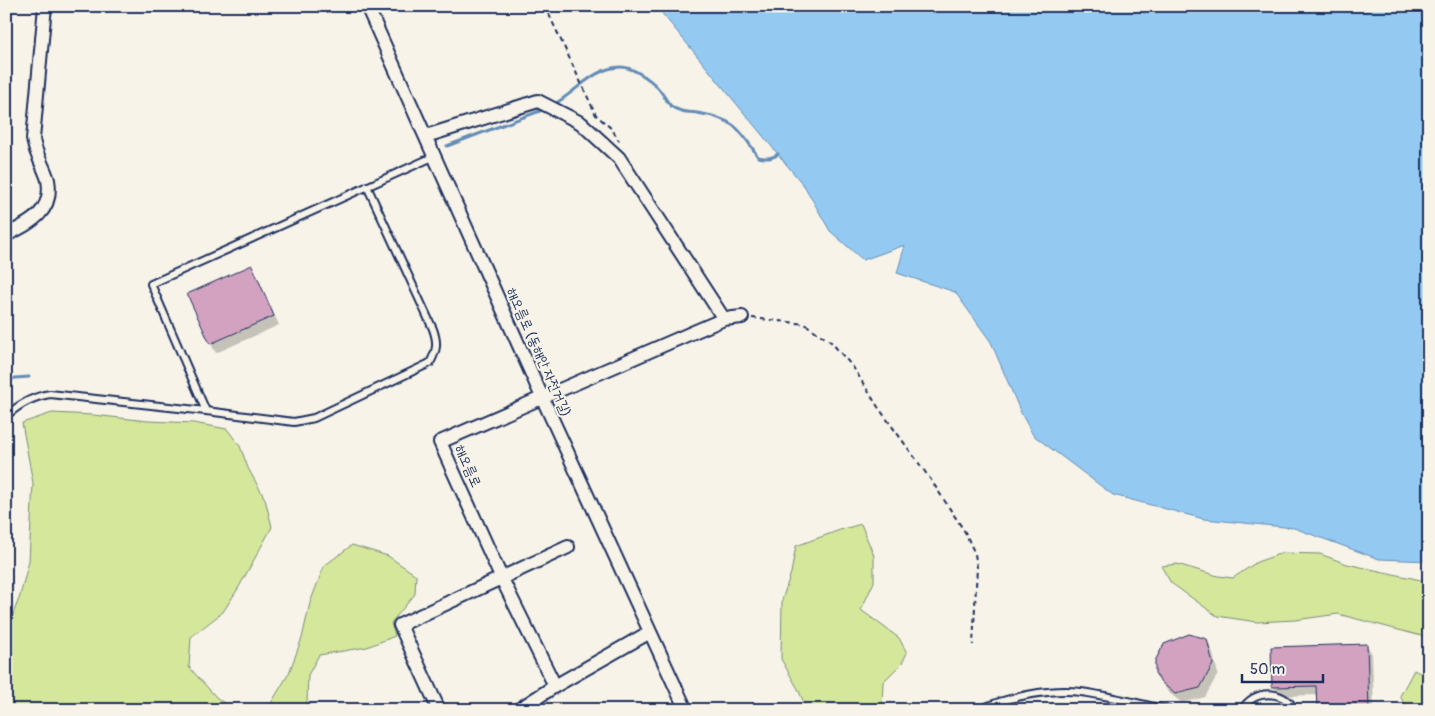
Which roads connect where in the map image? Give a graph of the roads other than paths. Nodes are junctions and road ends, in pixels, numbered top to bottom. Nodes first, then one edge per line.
1 (45, 6) edge
2 (367, 6) edge
3 (426, 136) junction
4 (435, 156) junction
5 (367, 186) junction
6 (6, 235) edge
7 (742, 317) road end
8 (724, 319) junction
9 (542, 397) junction
10 (206, 411) junction
11 (6, 416) edge
12 (568, 547) dead end
13 (501, 577) junction
14 (650, 632) junction
15 (555, 686) junction
16 (439, 710) edge
17 (518, 710) edge
18 (686, 710) edge
19 (979, 710) edge
20 (1169, 710) edge
21 (1242, 710) edge
22 (1295, 710) edge

1 - 6 street
2 - 3 street, 해오름로 (동해안 자전거길)
3 - 4 street, 해오름로 (동해안 자전거길)
3 - 8 street
4 - 5 lane
4 - 9 street, 해오름로 (동해안 자전거길)
5 - 10 lane
5 - 10 lane
7 - 8 street
8 - 9 street
9 - 13 street, 해오름로
9 - 14 street, 해오름로 (동해안 자전거길)
10 - 11 lane
12 - 13 street
13 - 15 street
13 - 16 street
14 - 15 street
14 - 18 street, 해오름로 (동해안 자전거길)
15 - 17 street
19 - 20 lane
21 - 22 lane

